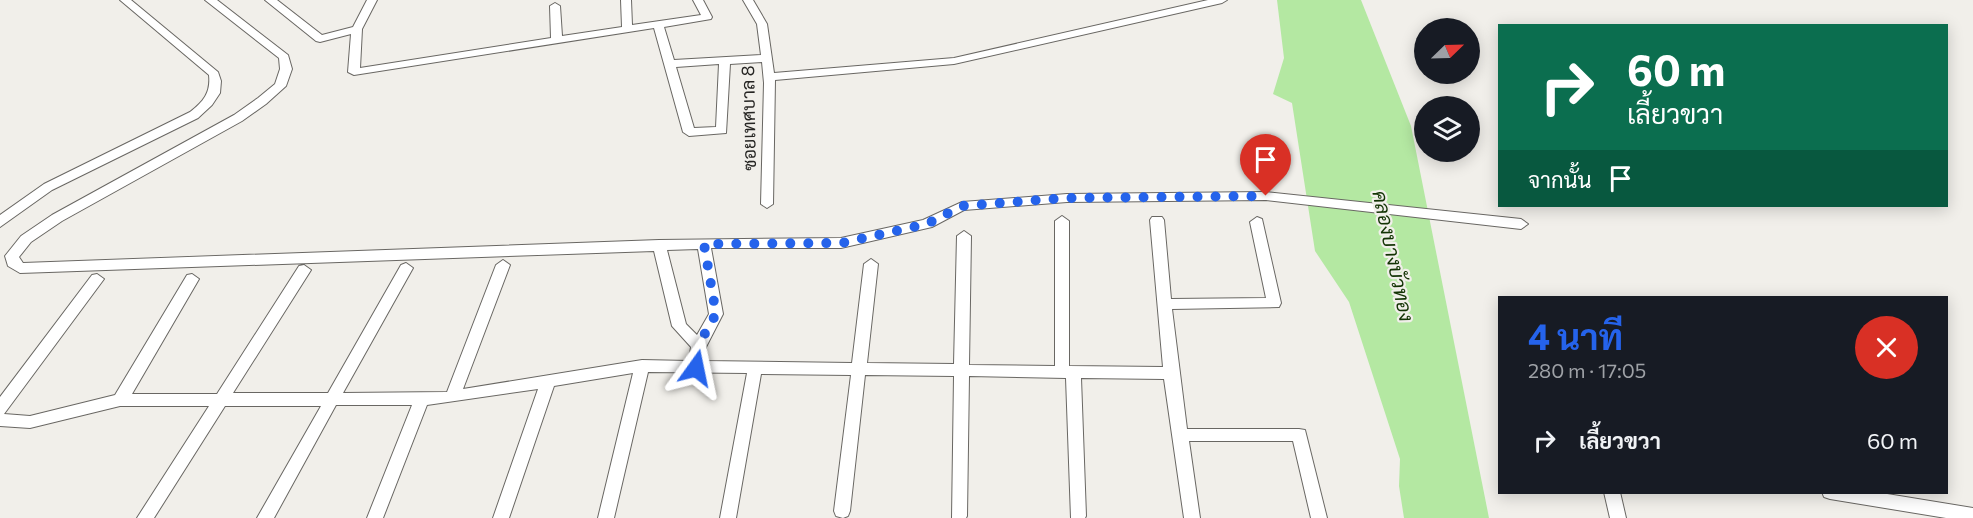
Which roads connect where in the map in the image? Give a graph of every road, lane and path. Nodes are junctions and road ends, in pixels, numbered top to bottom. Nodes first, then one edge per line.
1 (125, 0) edge
2 (210, 0) edge
3 (270, 0) edge
4 (372, 0) edge
5 (626, 0) edge
6 (698, 0) edge
7 (748, 0) edge
8 (1222, 0) edge
9 (555, 6) dead end
10 (658, 24) junction
11 (357, 29) junction
12 (627, 29) junction
13 (557, 40) junction
14 (767, 58) junction
15 (725, 61) junction
16 (669, 64) junction
17 (769, 77) junction
18 (767, 204) dead end
19 (1157, 220) dead end
20 (1062, 221) dead end
21 (0, 222) edge
22 (1257, 222) dead end
23 (1521, 224) dead end
24 (964, 236) dead end
25 (704, 244) junction
26 (659, 245) junction
27 (871, 264) dead end
28 (503, 265) dead end
29 (406, 268) dead end
30 (304, 270) dead end
31 (97, 279) dead end
32 (192, 279) dead end
33 (1165, 304) junction
34 (699, 344) junction
35 (642, 366) junction
36 (696, 368) junction
37 (755, 368) junction
38 (857, 369) junction
39 (964, 370) junction
40 (1068, 372) junction
41 (1172, 373) junction
42 (548, 381) junction
43 (452, 397) junction
44 (330, 399) junction
45 (422, 399) junction
46 (120, 400) junction
47 (220, 400) junction
48 (0, 409) edge
49 (0, 420) edge
50 (1180, 435) junction
51 (1612, 494) edge
52 (1842, 494) edge
53 (842, 511) dead end
54 (1973, 515) edge
55 (959, 516) dead end
56 (1078, 516) dead end
57 (146, 518) edge
58 (264, 518) edge
59 (375, 518) edge
60 (501, 518) edge
61 (606, 518) edge
62 (728, 518) edge
63 (1192, 518) edge
64 (1319, 518) edge
65 (1618, 518) edge

1 - 21 street
2 - 26 street
3 - 11 street
4 - 11 street
5 - 12 street
6 - 10 street
7 - 14 street, ซอยเทศบาล 8
8 - 17 street
9 - 13 street
10 - 12 street
10 - 16 street
11 - 13 street
12 - 13 street
14 - 15 street
14 - 17 street, ซอยเทศบาล 8
15 - 16 street
15 - 16 street
17 - 18 street, ซอยเทศบาล 8
19 - 33 street
20 - 40 street
22 - 33 street
23 - 25 street
24 - 39 street
25 - 26 street
25 - 34 street
26 - 34 street
27 - 38 street
28 - 43 street
29 - 44 street
30 - 47 street
31 - 48 street
32 - 46 street
33 - 41 street
34 - 36 street
35 - 36 street
35 - 42 street
35 - 61 street
36 - 37 street
37 - 38 street
37 - 62 street
38 - 39 street
38 - 53 street
39 - 40 street
39 - 55 street
40 - 41 street
40 - 56 street
41 - 50 street
42 - 43 street
42 - 60 street
43 - 45 street
44 - 45 street
44 - 47 street
44 - 58 street
45 - 59 street
46 - 47 street
46 - 49 street
47 - 57 street
50 - 63 street
50 - 64 street
51 - 65 street
52 - 54 street

